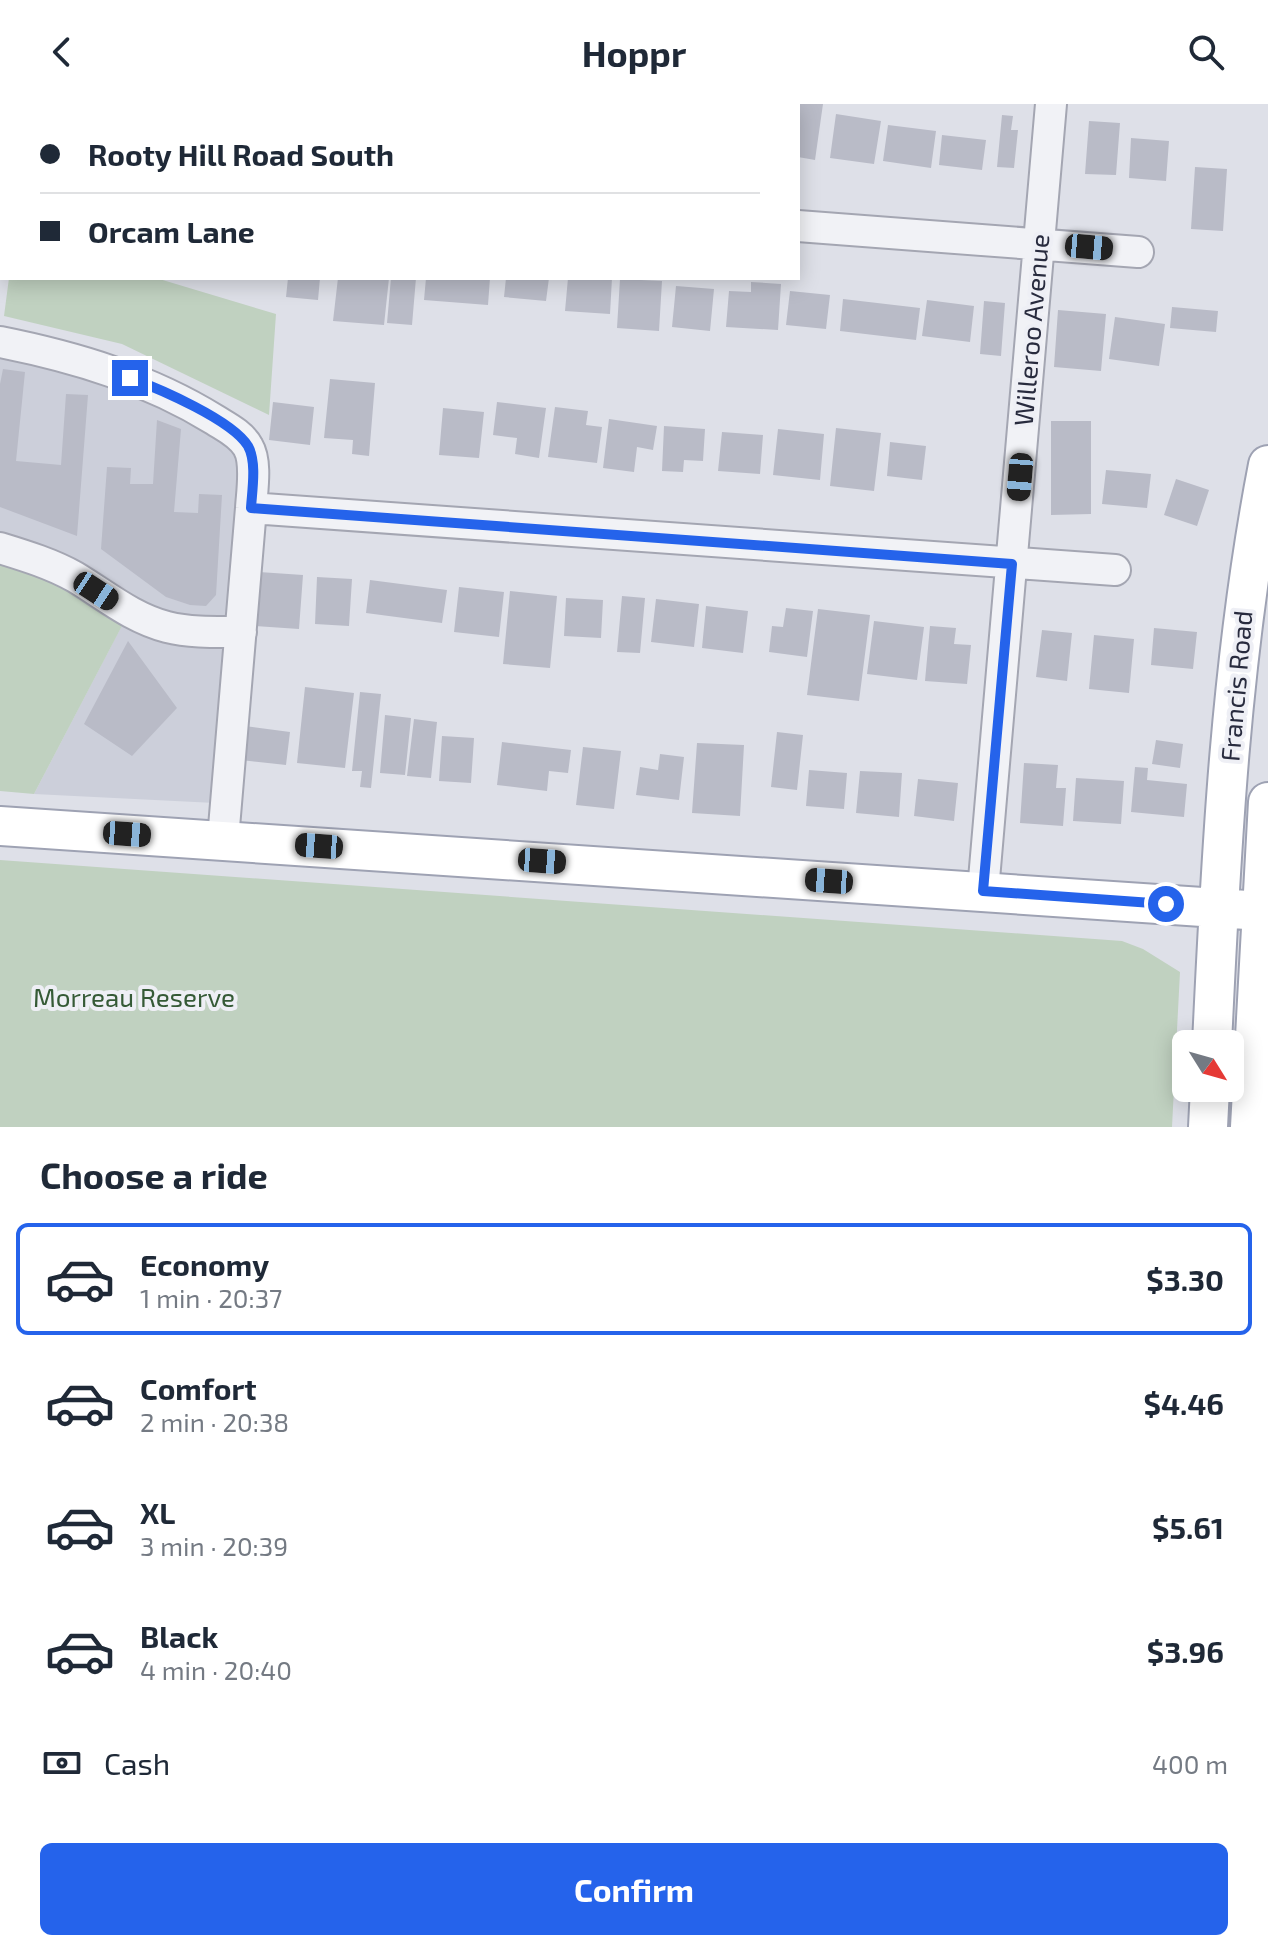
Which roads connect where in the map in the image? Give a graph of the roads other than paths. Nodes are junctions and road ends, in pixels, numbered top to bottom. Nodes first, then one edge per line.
1 (1051, 104) edge
2 (800, 226) edge
3 (1040, 243) junction
4 (1138, 252) dead end
5 (0, 342) edge
6 (1268, 465) edge
7 (251, 508) junction
8 (0, 548) edge
9 (1012, 564) junction
10 (1115, 570) dead end
11 (241, 632) junction
12 (1268, 802) edge
13 (0, 826) edge
14 (223, 839) junction
15 (983, 891) junction
16 (1218, 909) junction
17 (1265, 911) edge
18 (1213, 1030) edge
19 (1209, 1102) edge
20 (1208, 1127) edge
21 (1250, 1127) edge

1 - 3 street, Willeroo Avenue
2 - 3 street
3 - 4 street
3 - 9 street, Willeroo Avenue
5 - 7 street
6 - 16 main road, Francis Road
7 - 9 street
7 - 11 street
8 - 11 street
9 - 10 street
9 - 15 street, Willeroo Avenue
11 - 14 street
12 - 17 main road
13 - 14 main road
14 - 15 main road
15 - 16 main road
16 - 17 main road
16 - 18 main road, Francis Road
17 - 21 main road
19 - 20 main road

